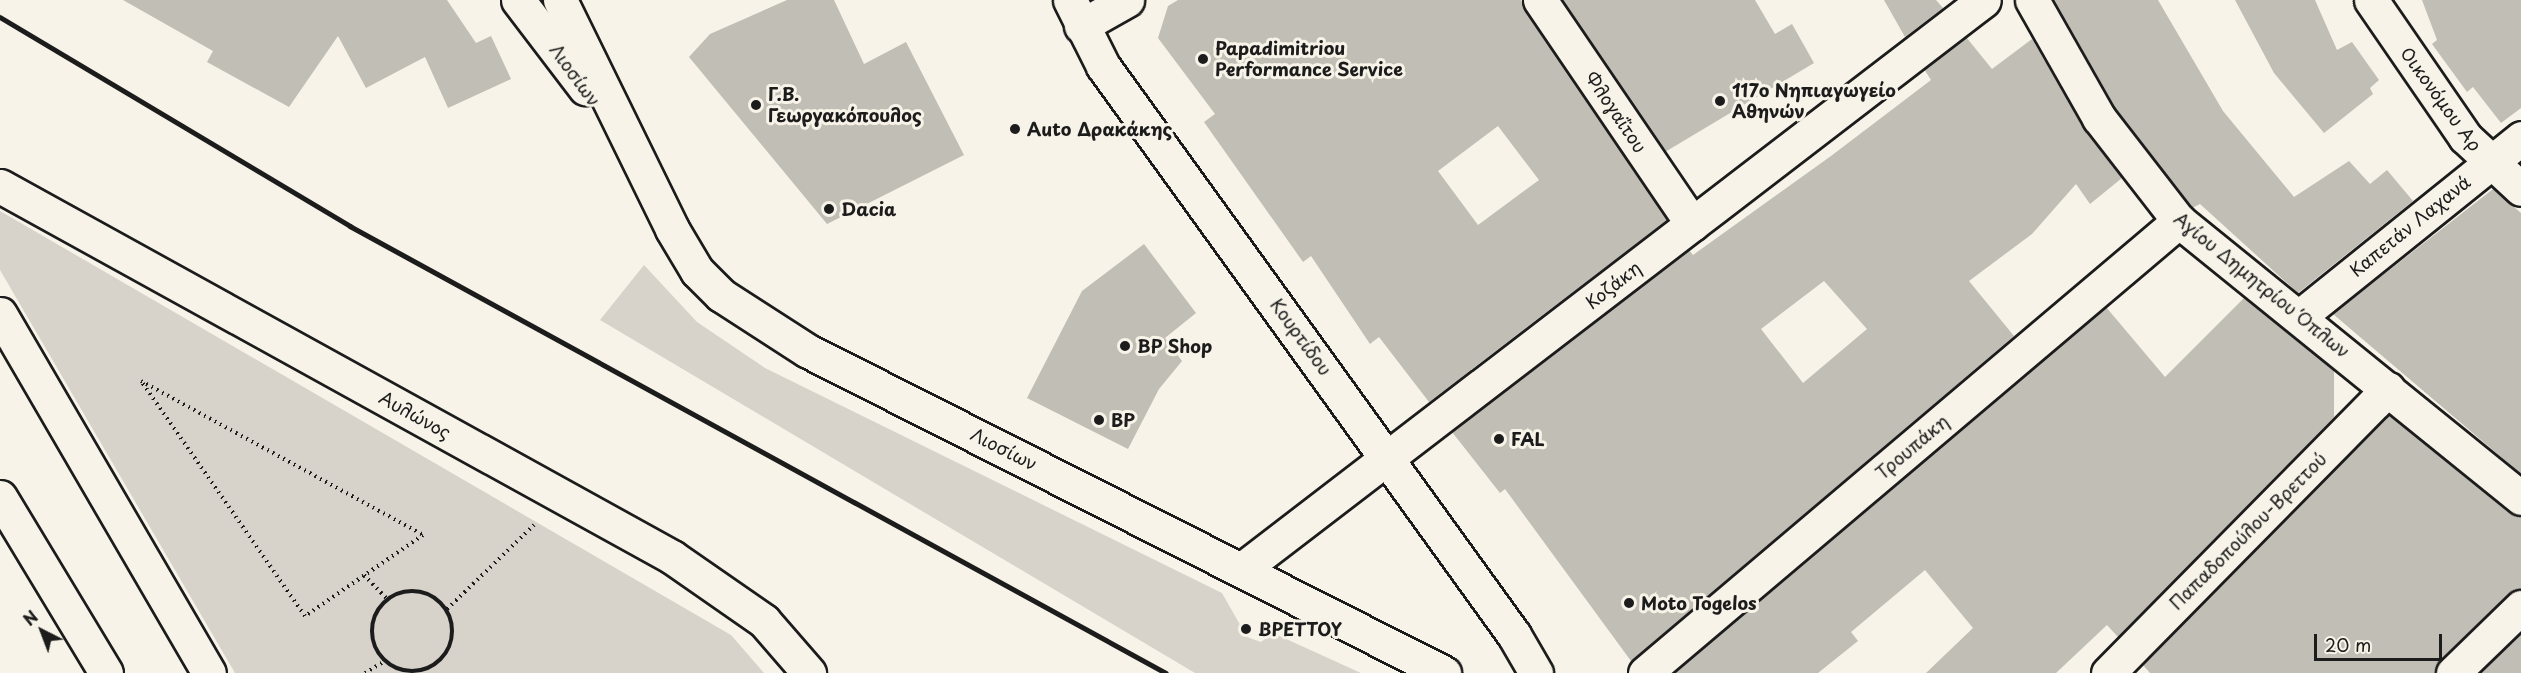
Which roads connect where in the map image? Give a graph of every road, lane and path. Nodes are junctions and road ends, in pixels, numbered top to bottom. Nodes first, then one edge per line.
1 (518, 0) edge
2 (561, 0) edge
3 (1127, 0) edge
4 (1540, 0) edge
5 (1984, 0) edge
6 (2032, 0) edge
7 (2371, 0) edge
8 (1076, 13) edge
9 (2521, 138) edge
10 (630, 151) junction
11 (2490, 162) junction
12 (0, 186) edge
13 (2521, 189) edge
14 (2179, 220) junction
15 (1692, 224) junction
16 (0, 314) edge
17 (2300, 316) junction
18 (2388, 389) junction
19 (1387, 458) junction
20 (562, 496) junction
21 (0, 497) edge
22 (2521, 498) edge
23 (1241, 570) junction
24 (364, 575) junction
25 (387, 599) junction
26 (2521, 607) edge
27 (447, 609) junction
28 (385, 661) junction
29 (106, 673) edge
30 (209, 673) edge
31 (365, 673) edge
32 (809, 673) edge
33 (1444, 673) edge
34 (1536, 673) edge
35 (1645, 673) edge
36 (2108, 673) edge
37 (2453, 673) edge

1 - 10 main road, Λιοσίων
2 - 10 main road, Λιοσίων
3 - 8 main road
4 - 15 main road, Φλογαΐτου
5 - 15 main road, Κοζάκη
6 - 14 main road, Αγίου Δημητρίου Όπλων
7 - 11 main road, Οικονόμου Αρ
8 - 19 main road, Κουρτίδου
9 - 11 main road, Καπετάν Λαχανά
10 - 23 main road, Λιοσίων
11 - 13 main road, Οικονόμου Αρ
11 - 17 main road, Καπετάν Λαχανά
12 - 20 main road, Αυλώνος
14 - 17 main road, Αγίου Δημητρίου Όπλων
14 - 35 main road, Τρουπάκη
15 - 19 main road, Κοζάκη
16 - 30 main road
17 - 18 main road, Αγίου Δημητρίου Όπλων
18 - 22 main road, Αγίου Δημητρίου Όπλων
18 - 36 main road, Παπαδοπούλου-Βρεττού
19 - 23 main road, Κοζάκη
19 - 34 main road, Κουρτίδου
20 - 27 path
20 - 32 main road, Αυλώνος
21 - 29 main road
23 - 33 main road, Λιοσίων
24 - 24 path
24 - 25 path
25 - 27 path
25 - 28 path
26 - 37 main road
27 - 28 path
28 - 31 path

